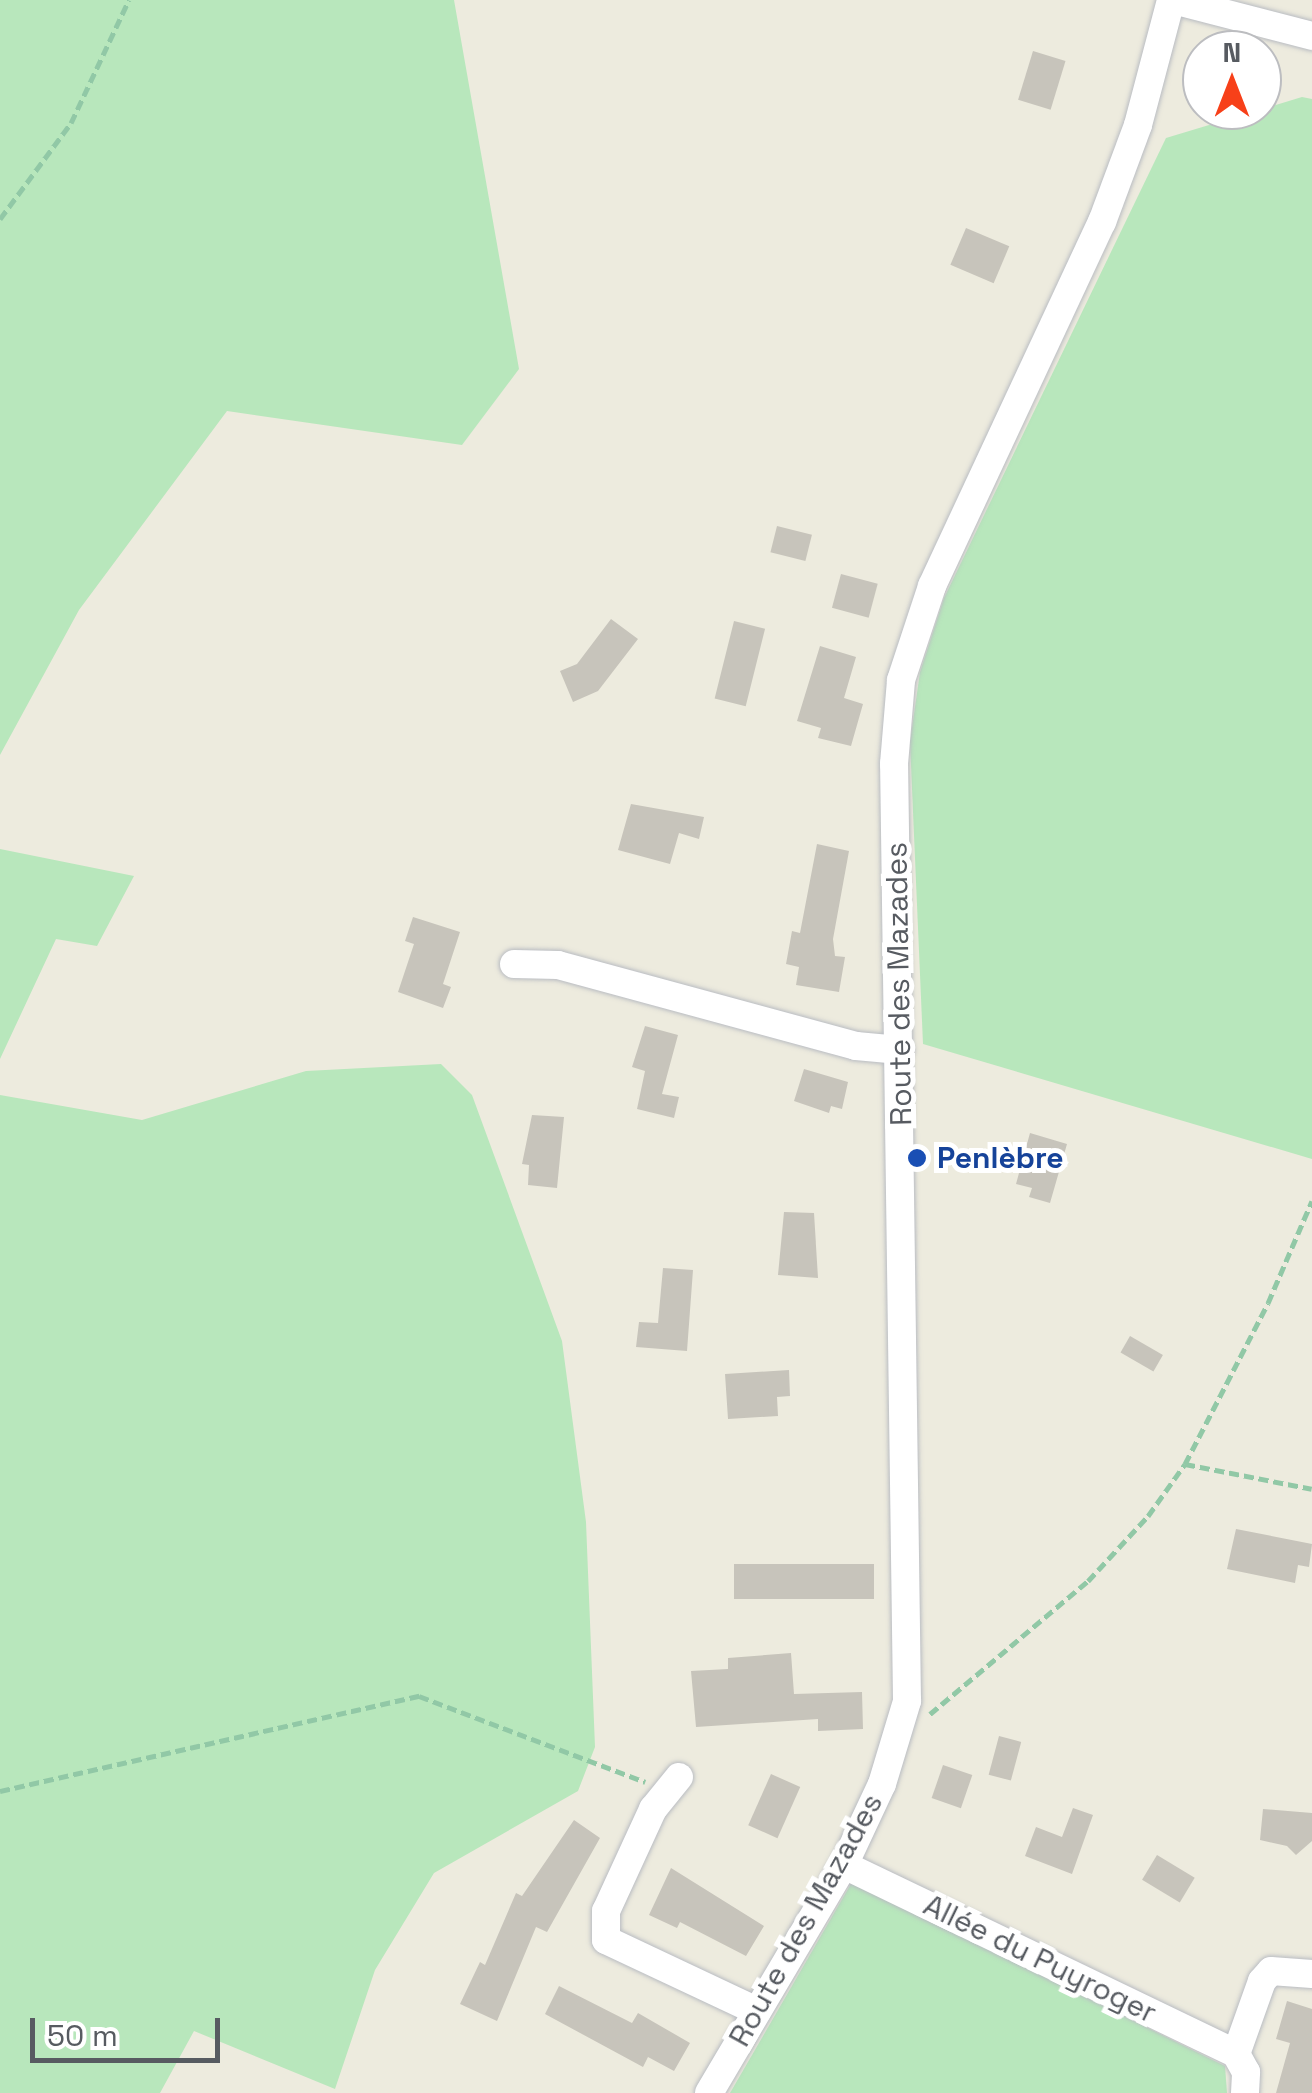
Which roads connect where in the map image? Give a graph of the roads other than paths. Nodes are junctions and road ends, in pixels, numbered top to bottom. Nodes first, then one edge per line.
1 (1172, 0) edge
2 (1312, 36) edge
3 (514, 964) dead end
4 (900, 1050) junction
5 (672, 1784) road end
6 (844, 1865) junction
7 (1312, 1974) edge
8 (757, 2010) junction
9 (1236, 2054) junction
10 (709, 2093) edge
11 (1245, 2093) edge

1 - 2 street
1 - 4 street, Route des Mazades
3 - 4 street
4 - 6 street, Route des Mazades
5 - 8 street
6 - 8 street, Route des Mazades
6 - 9 street, Allée du Puyroger
7 - 9 street
8 - 10 street, Route des Mazades
9 - 11 street

